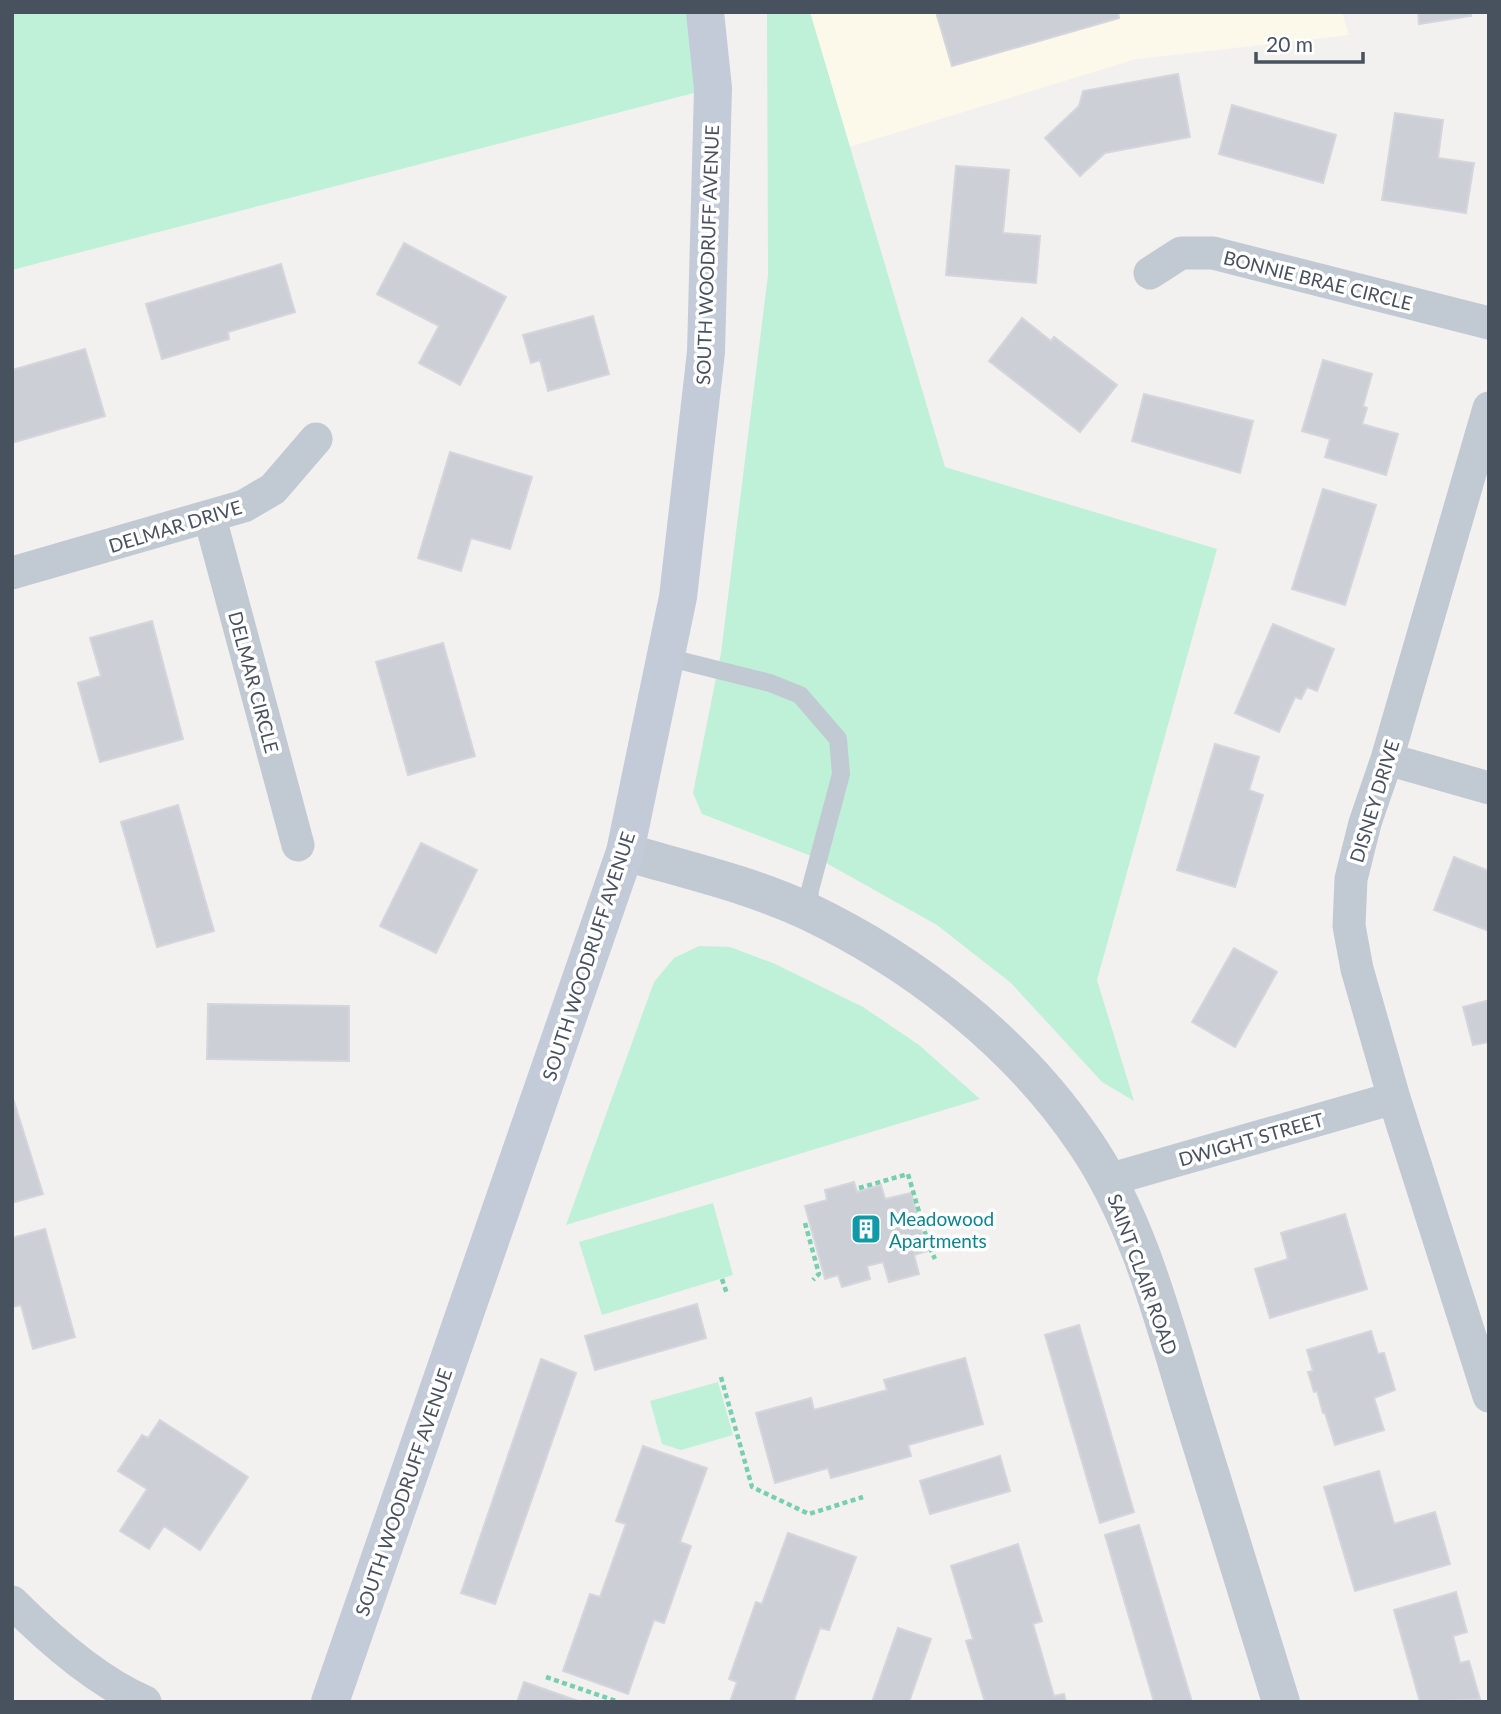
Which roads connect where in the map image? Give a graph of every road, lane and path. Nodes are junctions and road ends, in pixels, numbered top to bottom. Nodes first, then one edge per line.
1 (705, 12) edge
2 (1150, 273) dead end
3 (1489, 323) edge
4 (1489, 408) edge
5 (316, 439) dead end
6 (210, 518) junction
7 (12, 573) edge
8 (666, 657) junction
9 (1387, 760) junction
10 (1489, 788) edge
11 (298, 845) dead end
12 (625, 852) junction
13 (808, 911) junction
14 (1394, 1098) junction
15 (1108, 1180) junction
16 (859, 1188) dead end
17 (805, 1223) dead end
18 (935, 1259) dead end
19 (722, 1279) dead end
20 (813, 1280) dead end
21 (727, 1294) dead end
22 (721, 1377) dead end
23 (1489, 1396) edge
24 (863, 1497) dead end
25 (12, 1602) edge
26 (546, 1677) dead end
27 (145, 1702) edge
28 (330, 1702) edge
29 (619, 1702) edge
30 (1281, 1702) edge

1 - 8 main road, SOUTH WOODRUFF AVENUE
2 - 3 street, BONNIE BRAE CIRCLE
4 - 9 street, DISNEY DRIVE
5 - 6 street, DELMAR DRIVE
6 - 7 street, DELMAR DRIVE
6 - 11 street, DELMAR CIRCLE
8 - 12 main road, SOUTH WOODRUFF AVENUE
8 - 13 lane
9 - 10 street
9 - 14 street, DISNEY DRIVE
12 - 13 street, SAINT CLAIR ROAD
12 - 28 main road, SOUTH WOODRUFF AVENUE
13 - 15 street, SAINT CLAIR ROAD
14 - 15 street, DWIGHT STREET
14 - 23 street, DISNEY DRIVE
15 - 30 street, SAINT CLAIR ROAD
16 - 18 path
17 - 20 path
19 - 21 path
22 - 24 path
25 - 27 street
26 - 29 path

